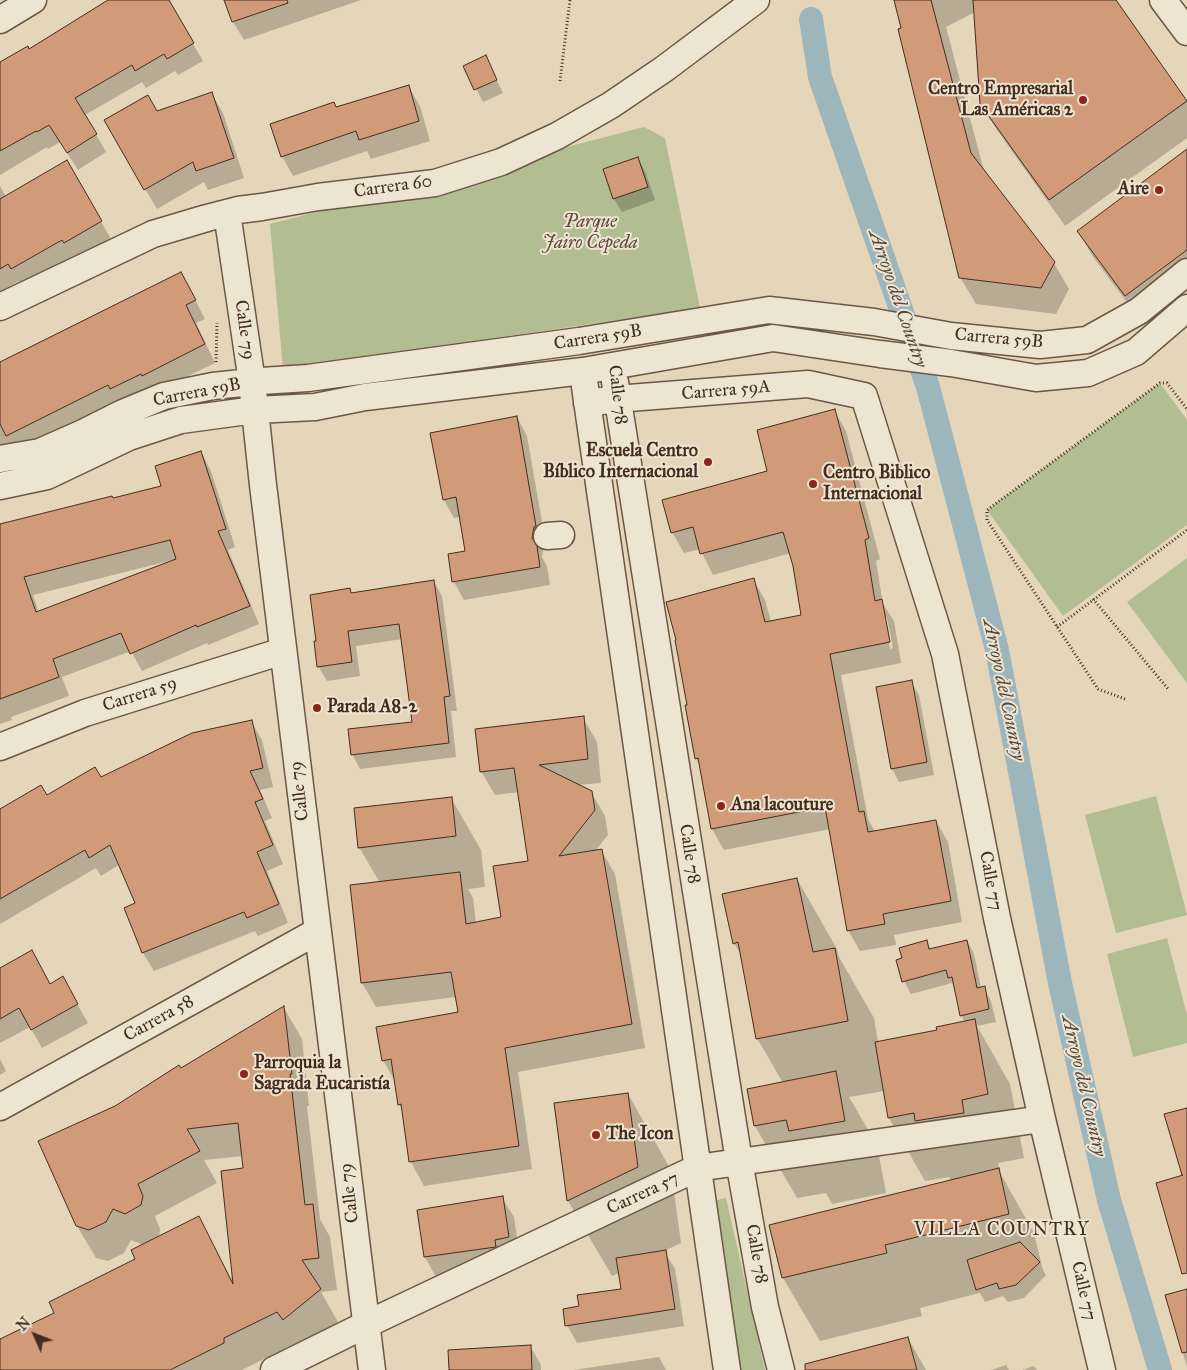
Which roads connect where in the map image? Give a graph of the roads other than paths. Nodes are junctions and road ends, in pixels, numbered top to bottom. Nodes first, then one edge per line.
1 (33, 0) edge
2 (756, 0) edge
3 (1163, 0) edge
4 (0, 20) edge
5 (1187, 32) edge
6 (227, 212) junction
7 (1187, 272) edge
8 (0, 307) edge
9 (1187, 308) edge
10 (609, 337) junction
11 (578, 341) junction
12 (613, 366) junction
13 (583, 371) junction
14 (252, 382) junction
15 (864, 396) joint
16 (616, 399) junction
17 (587, 403) junction
18 (256, 410) junction
19 (0, 460) edge
20 (0, 486) edge
21 (283, 651) junction
22 (0, 747) edge
23 (318, 931) junction
24 (0, 1107) edge
25 (1042, 1119) junction
26 (738, 1162) junction
27 (697, 1168) junction
28 (365, 1325) junction
29 (274, 1370) edge
30 (372, 1370) edge
31 (727, 1370) edge
32 (781, 1370) edge
33 (1102, 1370) edge

1 - 4 street
2 - 6 street, Carrera 60
3 - 5 street
6 - 8 street, Carrera 60
6 - 14 street, Calle 79
7 - 10 street, Carrera 59B
9 - 12 street, Carrera 59B
10 - 11 street, Carrera 59B
10 - 12 street, Calle 78
11 - 13 street, Calle 78
11 - 14 street, Carrera 59B
12 - 13 street, Carrera 59B
12 - 16 street, Calle 78
13 - 17 street, Calle 78
13 - 18 street, Carrera 59B
14 - 18 street, Calle 79
14 - 19 street, Carrera 59B
15 - 16 street, Carrera 59A
15 - 25 street, Calle 77
16 - 17 street, Carrera 59A
16 - 26 street, Calle 78
17 - 27 street, Calle 78
18 - 20 street, Carrera 59B
18 - 21 street, Calle 79
21 - 22 street, Carrera 59
21 - 23 street, Calle 79
23 - 24 street, Carrera 58
23 - 28 street, Calle 79
25 - 26 street, Carrera 57
25 - 33 street, Calle 77
26 - 27 street, Carrera 57
26 - 32 street, Calle 78
27 - 28 street, Carrera 57
27 - 31 street, Calle 78
28 - 29 street, Carrera 57
28 - 30 street, Calle 79

